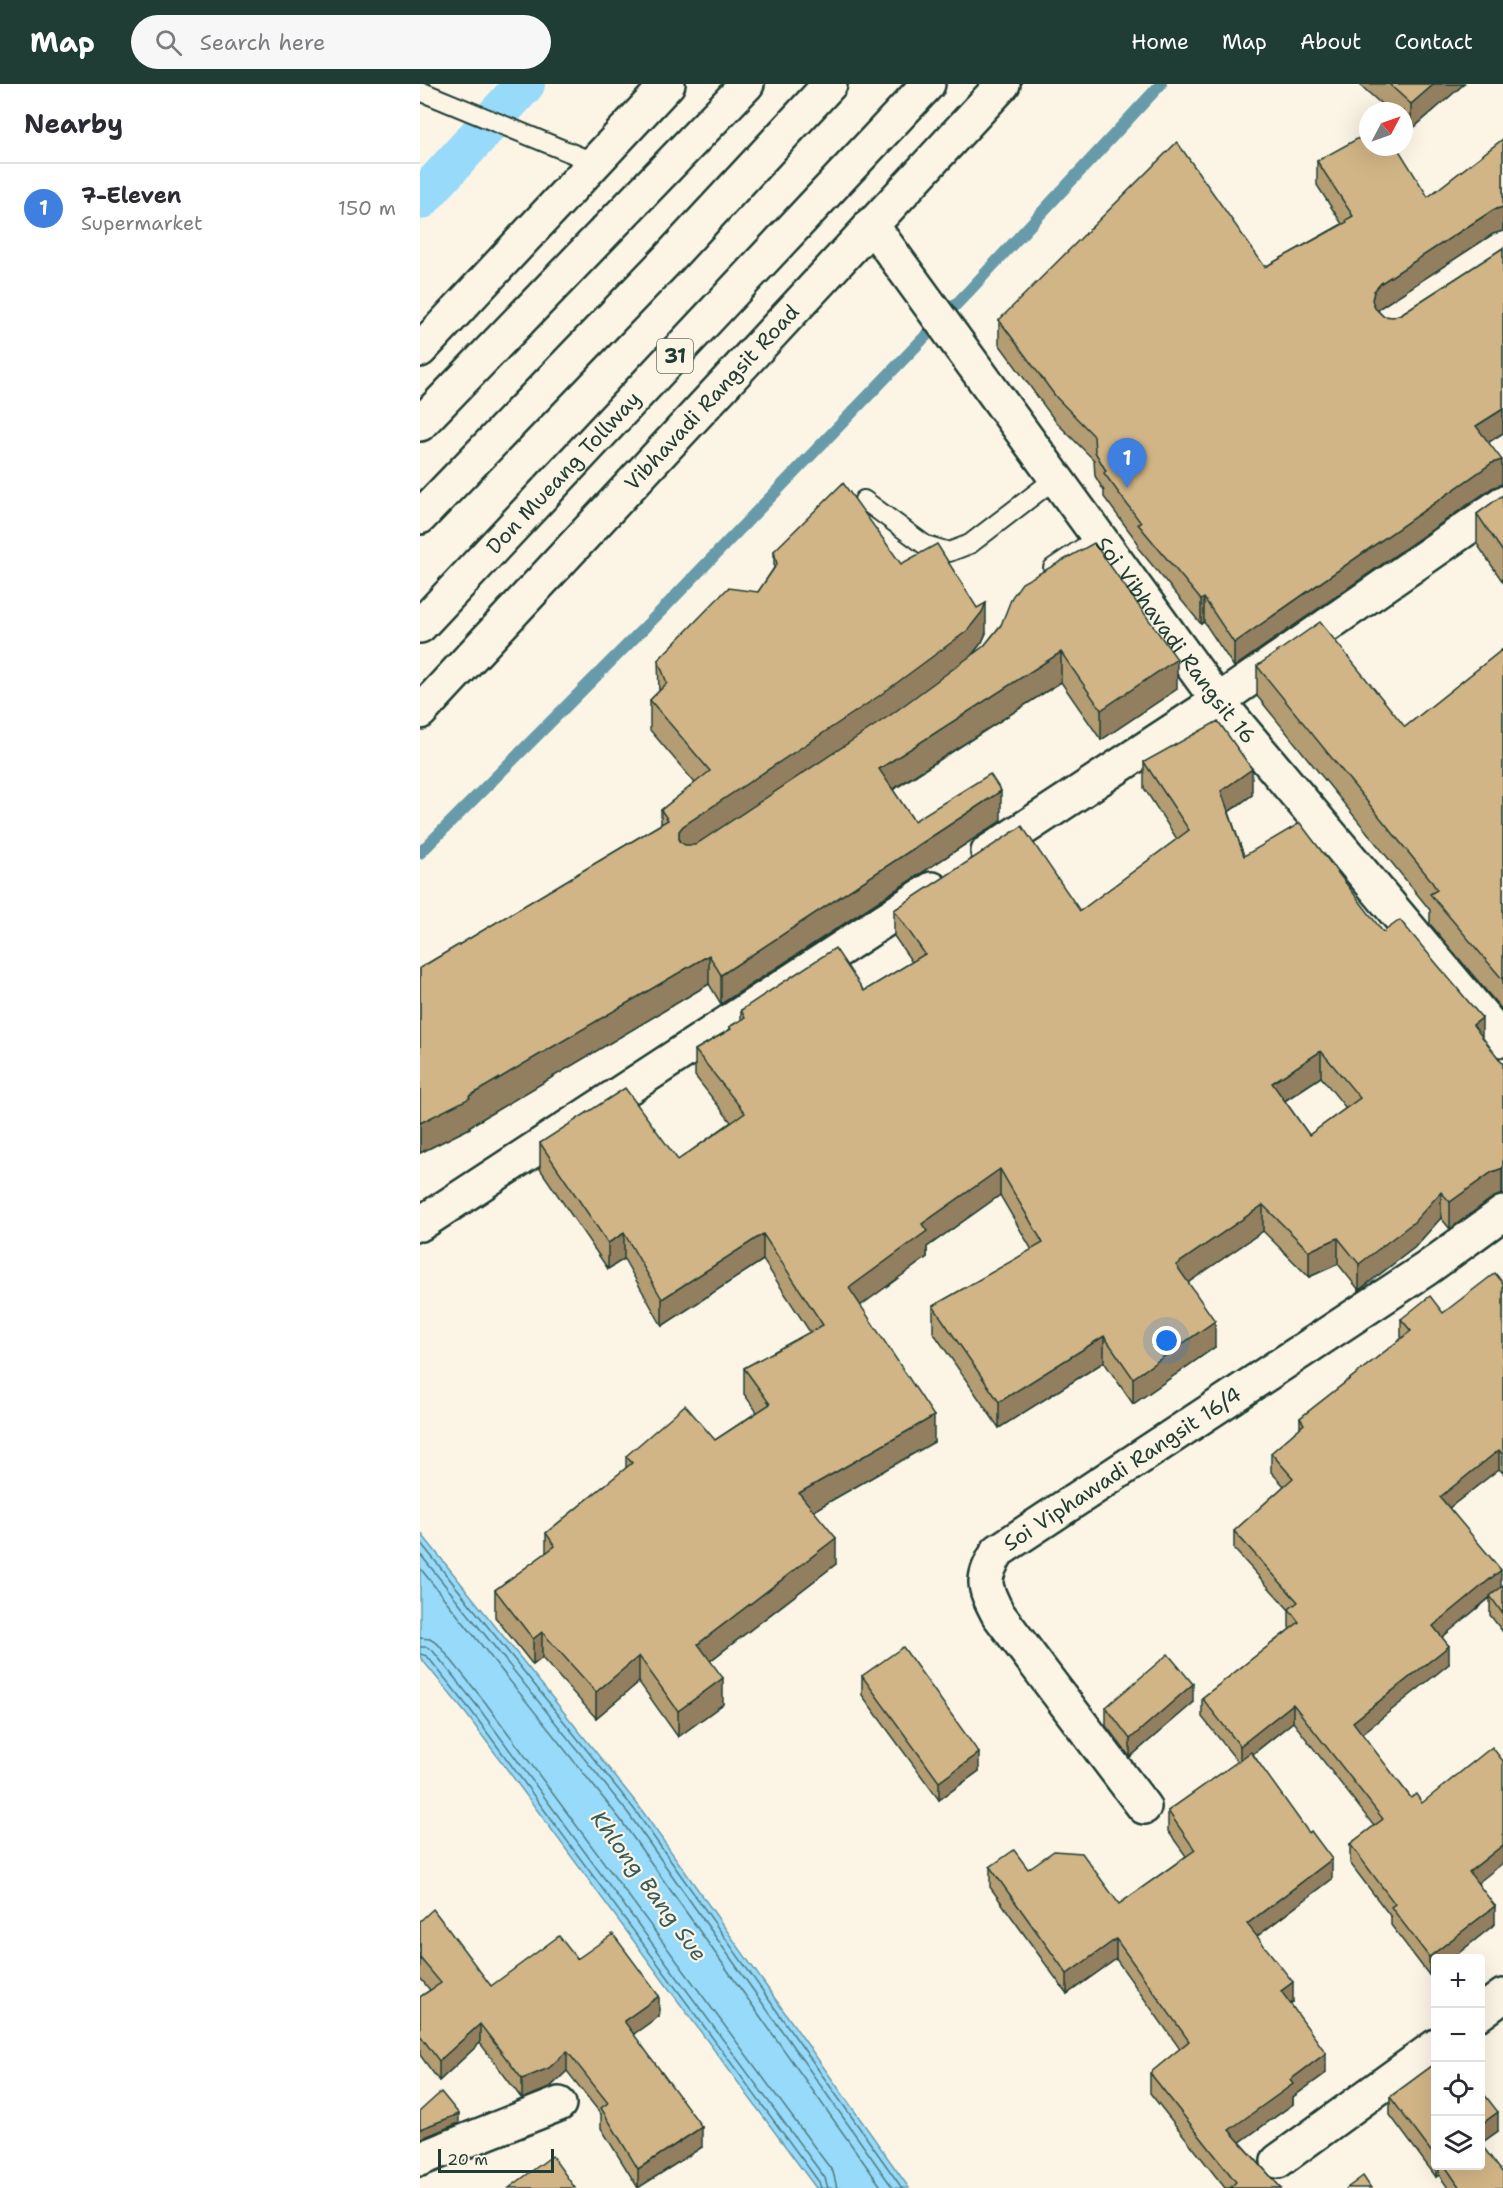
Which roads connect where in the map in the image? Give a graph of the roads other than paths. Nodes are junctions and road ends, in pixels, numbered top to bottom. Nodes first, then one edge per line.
1 (668, 84) edge
2 (747, 84) edge
3 (830, 84) edge
4 (928, 84) edge
5 (1003, 84) edge
6 (420, 91) edge
7 (594, 162) junction
8 (871, 224) junction
9 (420, 351) edge
10 (420, 424) edge
11 (1056, 478) junction
12 (864, 500) dead end
13 (1503, 503) edge
14 (420, 517) edge
15 (1099, 537) junction
16 (1036, 581) edge
17 (420, 612) edge
18 (420, 627) edge
19 (1218, 701) junction
20 (420, 712) edge
21 (1503, 1040) edge
22 (1503, 1213) edge
23 (420, 1224) edge
24 (1144, 1807) dead end
25 (1503, 1996) edge
26 (1485, 2009) edge
27 (1431, 2050) edge
28 (559, 2104) dead end
29 (420, 2159) edge
30 (1278, 2161) dead end

1 - 7 main road
2 - 10 main road
3 - 14 main road
4 - 17 main road, 31
4 - 18 main road, Don Mueang Tollway / 31
5 - 8 main road, Vibhavadi Rangsit Road / 31
6 - 7 lane
7 - 9 main road
8 - 11 main road, Soi Vibhavadi Rangsit 16
8 - 20 main road, Vibhavadi Rangsit Road / 31
11 - 12 lane
11 - 15 main road, Soi Vibhavadi Rangsit 16
13 - 19 main road
15 - 16 lane
15 - 19 main road, Soi Vibhavadi Rangsit 16
19 - 21 main road, Soi Vibhavadi Rangsit 16
19 - 23 main road
22 - 24 main road, Soi Viphawadi Rangsit 16/4
25 - 26 main road
27 - 30 main road
28 - 29 main road

